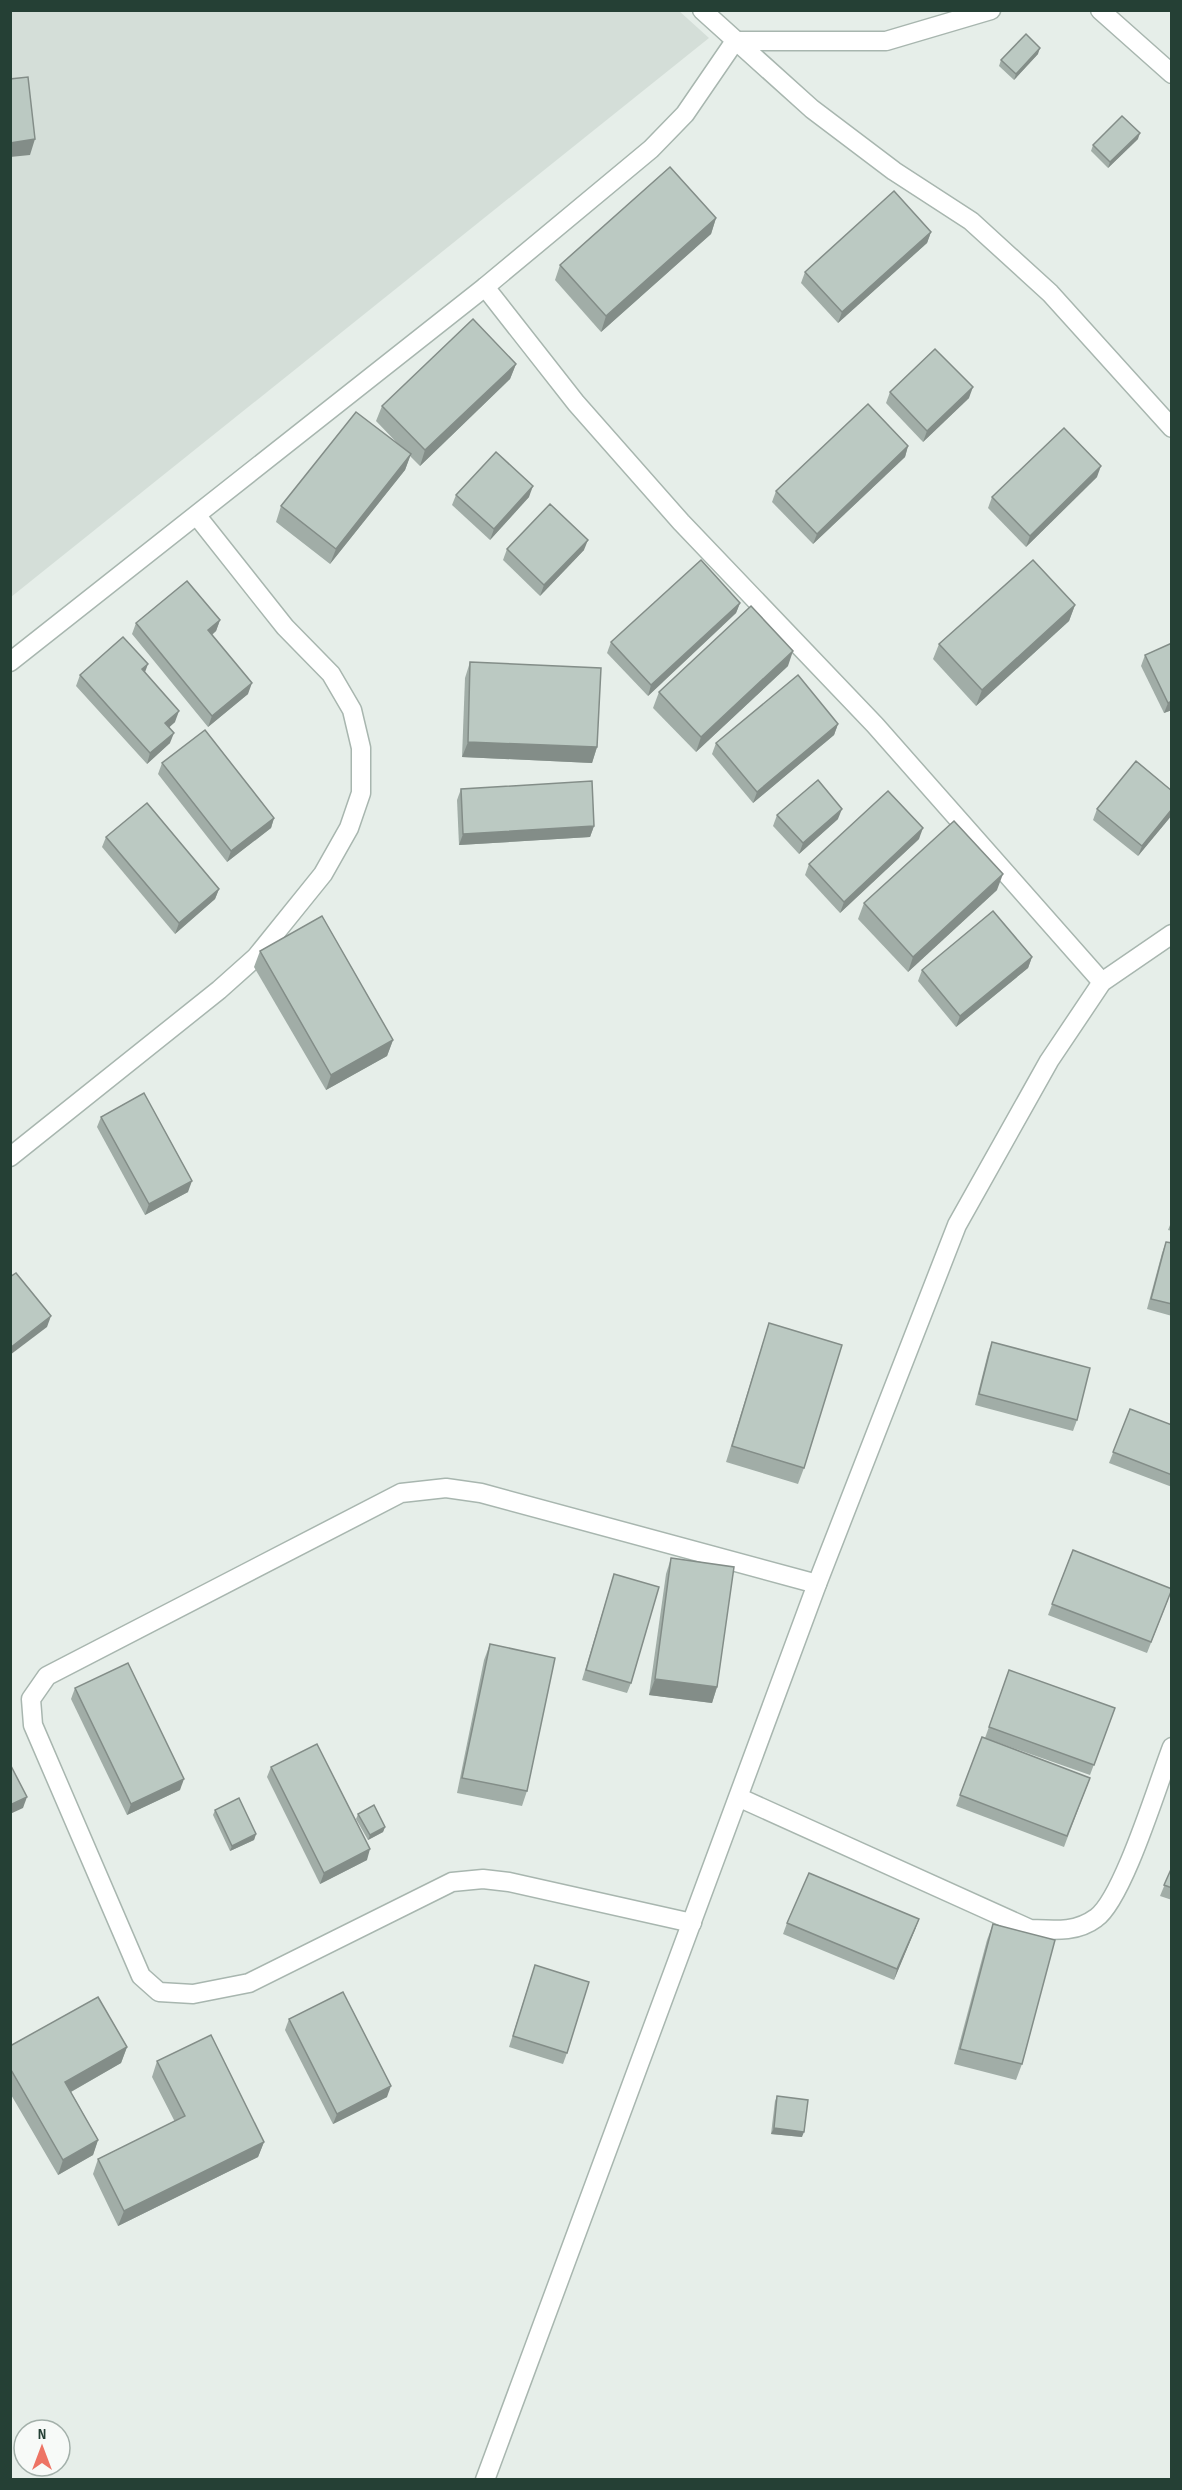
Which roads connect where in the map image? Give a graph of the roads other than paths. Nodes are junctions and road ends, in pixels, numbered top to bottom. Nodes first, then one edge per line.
1 (702, 10) edge
2 (991, 10) edge
3 (1100, 10) edge
4 (735, 41) junction
5 (1172, 74) edge
6 (485, 287) junction
7 (1172, 428) edge
8 (196, 516) junction
9 (10, 662) edge
10 (1172, 934) edge
11 (1102, 982) junction
12 (10, 1157) edge
13 (817, 1584) junction
14 (1172, 1747) edge
15 (740, 1798) junction
16 (692, 1923) junction
17 (485, 2480) edge

1 - 4 street
2 - 4 street
3 - 5 street
4 - 6 street
4 - 7 street
6 - 8 street
6 - 11 street
8 - 9 street
8 - 12 street
10 - 11 street
11 - 13 street
13 - 15 street
13 - 16 street
14 - 15 street
15 - 16 street
16 - 17 street

